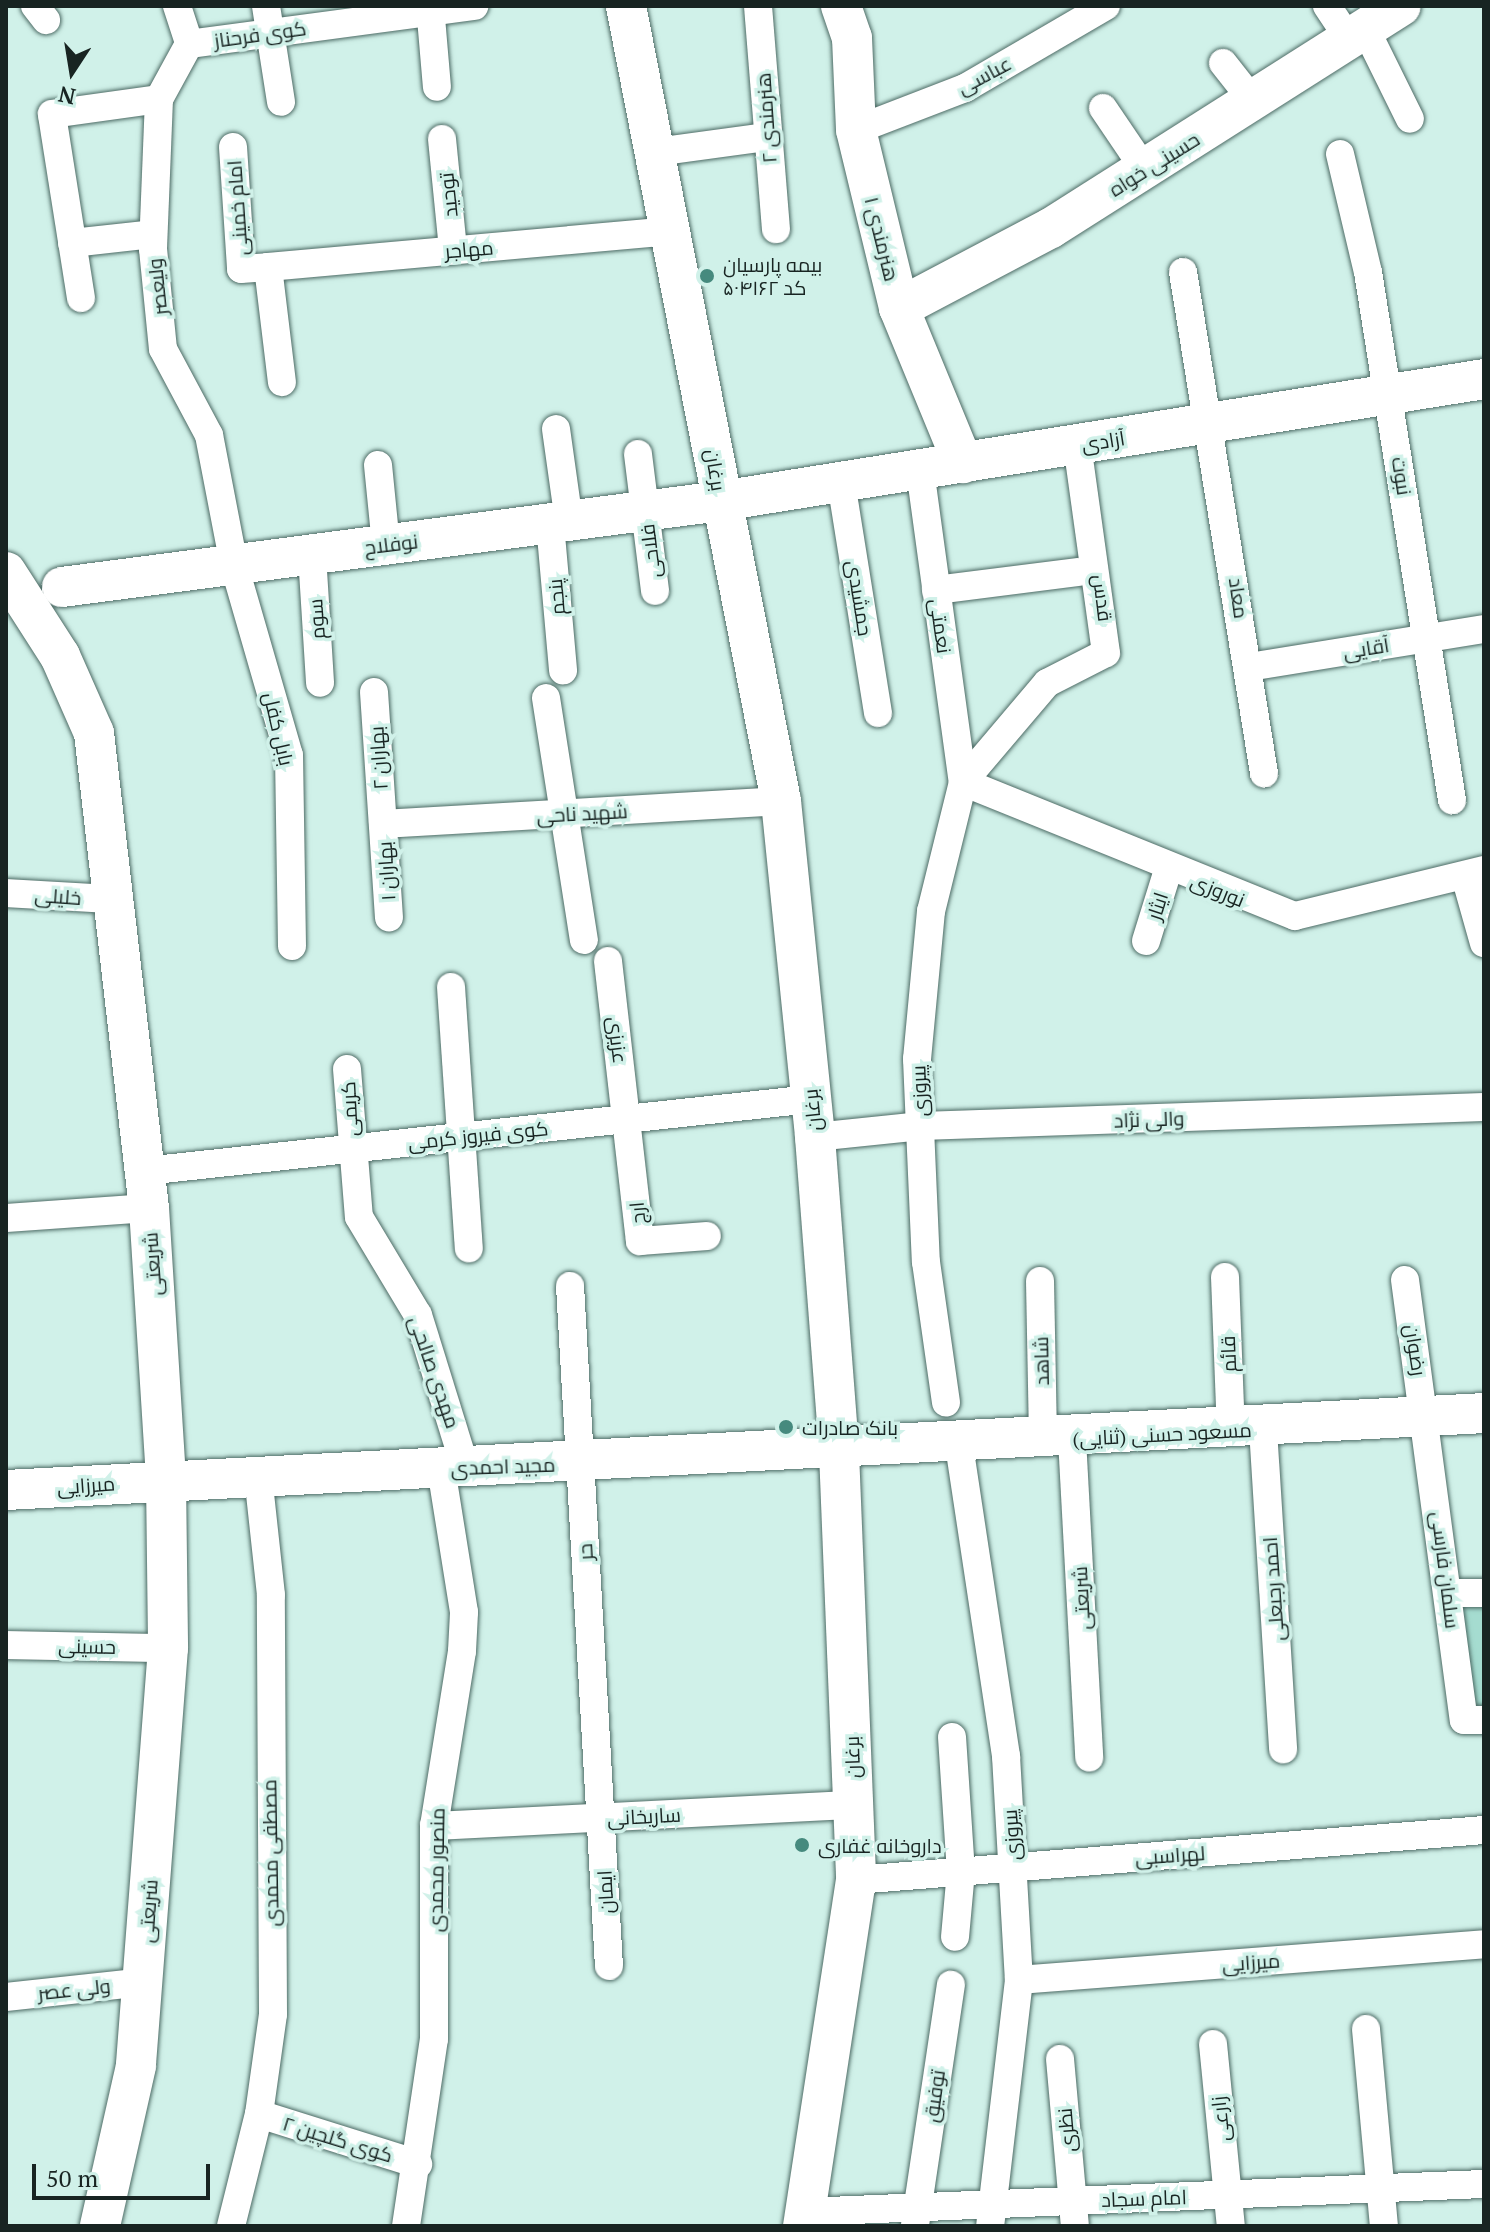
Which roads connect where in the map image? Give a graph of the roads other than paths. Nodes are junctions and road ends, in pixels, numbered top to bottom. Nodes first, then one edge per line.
1 (177, 6) edge
2 (474, 6) edge
3 (626, 6) edge
4 (758, 6) edge
5 (841, 6) edge
6 (1106, 6) edge
7 (1327, 6) edge
8 (1401, 6) edge
9 (430, 9) edge
10 (268, 19) edge
11 (1359, 36) junction
12 (189, 44) junction
13 (1223, 63) dead end
14 (437, 87) dead end
15 (159, 99) junction
16 (1253, 101) junction
17 (281, 102) dead end
18 (1103, 108) dead end
19 (1410, 119) dead end
20 (856, 130) junction
21 (766, 137) junction
22 (442, 139) dead end
23 (233, 147) dead end
24 (656, 152) junction
25 (1340, 154) dead end
26 (1145, 170) junction
27 (776, 229) dead end
28 (671, 231) junction
29 (153, 234) junction
30 (72, 243) junction
31 (453, 250) junction
32 (268, 267) junction
33 (1183, 272) dead end
34 (81, 298) dead end
35 (899, 308) junction
36 (1484, 379) edge
37 (282, 382) dead end
38 (1389, 394) junction
39 (1213, 423) junction
40 (556, 429) dead end
41 (1077, 445) junction
42 (638, 454) dead end
43 (963, 463) junction
44 (378, 465) dead end
45 (920, 470) junction
46 (841, 482) junction
47 (721, 501) junction
48 (646, 511) junction
49 (560, 522) junction
50 (386, 545) junction
51 (312, 555) junction
52 (234, 565) junction
53 (1079, 572) dead end
54 (9, 585) edge
55 (62, 587) dead end
56 (936, 590) junction
57 (655, 591) dead end
58 (1484, 629) edge
59 (1427, 639) junction
60 (1249, 667) junction
61 (563, 670) dead end
62 (320, 683) dead end
63 (374, 692) dead end
64 (546, 698) dead end
65 (878, 713) dead end
66 (1264, 773) dead end
67 (963, 782) junction
68 (1452, 800) dead end
69 (781, 801) junction
70 (564, 814) junction
71 (383, 824) junction
72 (1168, 870) junction
73 (1474, 873) edge
74 (6, 893) edge
75 (109, 899) junction
76 (389, 918) dead end
77 (584, 940) dead end
78 (1146, 941) dead end
79 (1484, 943) edge
80 (292, 946) dead end
81 (608, 961) dead end
82 (451, 987) dead end
83 (347, 1069) dead end
84 (1484, 1107) edge
85 (628, 1118) junction
86 (813, 1118) junction
87 (921, 1126) junction
88 (461, 1137) junction
89 (351, 1148) junction
90 (147, 1189) junction
91 (6, 1218) edge
92 (707, 1236) dead end
93 (469, 1248) dead end
94 (1225, 1277) dead end
95 (1405, 1280) dead end
96 (1040, 1281) dead end
97 (570, 1286) dead end
98 (946, 1403) dead end
99 (1484, 1413) edge
100 (1427, 1420) junction
101 (1247, 1430) junction
102 (1058, 1440) junction
103 (959, 1445) junction
104 (839, 1452) junction
105 (580, 1463) junction
106 (453, 1468) junction
107 (258, 1476) junction
108 (166, 1479) junction
109 (6, 1490) edge
110 (1448, 1593) junction
111 (1484, 1593) edge
112 (6, 1645) edge
113 (168, 1648) junction
114 (1474, 1720) edge
115 (952, 1737) dead end
116 (1283, 1749) dead end
117 (1089, 1758) dead end
118 (854, 1805) junction
119 (601, 1818) junction
120 (434, 1826) junction
121 (1484, 1830) edge
122 (1014, 1867) junction
123 (961, 1871) junction
124 (856, 1880) junction
125 (955, 1937) dead end
126 (1484, 1944) edge
127 (609, 1966) dead end
128 (1019, 1980) junction
129 (143, 1982) junction
130 (951, 1985) dead end
131 (6, 1997) edge
132 (1366, 2029) dead end
133 (1213, 2044) dead end
134 (1060, 2059) dead end
135 (259, 2114) junction
136 (418, 2164) junction
137 (1484, 2184) edge
138 (1379, 2188) junction
139 (1227, 2194) junction
140 (1074, 2213) edge
141 (992, 2215) edge
142 (916, 2217) edge
143 (804, 2219) edge
144 (100, 2226) edge
145 (120, 2226) edge
146 (231, 2226) edge
147 (406, 2226) edge
148 (1231, 2226) edge
149 (1384, 2226) edge

1 - 12 street
2 - 9 street, کوی فرحناز
3 - 24 street, برغان
4 - 21 street, هنرمندی ۲
5 - 20 street, هنرمندی ۱
6 - 20 street, عباسی
7 - 11 street
8 - 11 street, حسینی خواه
9 - 10 street, کوی فرحناز
9 - 14 street
10 - 12 street, کوی فرحناز
10 - 17 street
11 - 16 street, حسینی خواه
11 - 19 street
12 - 15 street, ولیعصر
13 - 16 street
15 - 29 street, ولیعصر
15 - 30 street
16 - 26 street, حسینی خواه
18 - 26 street
20 - 35 street, هنرمندی ۱
21 - 24 street
21 - 27 street, هنرمندی ۲
22 - 31 street, توحید
23 - 32 street, امام خمینی
24 - 28 street, برغان
25 - 38 street, نبوت
26 - 35 street, حسینی خواه
28 - 31 street, مهاجر
28 - 47 street, برغان
29 - 30 street
29 - 52 street, ولیعصر
30 - 34 street
31 - 32 street, مهاجر
32 - 37 street, امام خمینی
33 - 39 street, معاد
35 - 43 street, هنرمندی ۱
36 - 38 street, آزادی
38 - 39 street, آزادی
38 - 59 street, نبوت
39 - 41 street, آزادی
39 - 60 street, معاد
40 - 49 street, پنجم
41 - 43 street, آزادی
41 - 67 street, قدس
42 - 48 street, فلاحی
43 - 45 street, آزادی
44 - 50 street
45 - 46 street, آزادی
45 - 56 street, نعمتی
46 - 47 street, آزادی
46 - 65 street, جمشیدی
47 - 48 street, نوفلاح
47 - 69 street, برغان
48 - 49 street, نوفلاح
48 - 57 street, فلاحی
49 - 50 street, نوفلاح
49 - 61 street, پنجم
50 - 51 street, نوفلاح
51 - 52 street, نوفلاح
51 - 62 street, سوم
52 - 55 street, نوفلاح
52 - 80 street, بابل کفل
53 - 56 street
54 - 75 street, شریعتی
56 - 67 street, نعمتی
58 - 59 street, آقایی
59 - 60 street, آقایی
59 - 68 street, نبوت
60 - 66 street, معاد
63 - 71 street, بهاران ۲
64 - 70 street
67 - 72 street, نوروزی
67 - 87 street, پیروزی
69 - 70 street, شهید ناحی
69 - 86 street, برغان
70 - 71 street, شهید ناحی
70 - 77 street
71 - 76 street, بهاران ۱
72 - 73 street, نوروزی
72 - 78 street, ایثار
73 - 79 street
74 - 75 street, خلیلی
75 - 90 street, شریعتی
81 - 85 street, عزیزی
82 - 88 street
83 - 89 street, کریمی
84 - 87 street, والی نژاد
85 - 86 street, کوی فیروز کرمی
85 - 88 street, کوی فیروز کرمی
85 - 92 street, ارج
86 - 87 street, والی نژاد
86 - 104 street, برغان
87 - 98 street, پیروزی
88 - 89 street, کوی فیروز کرمی
88 - 93 street
89 - 90 street, کوی فیروز کرمی
89 - 106 street, مهدی صالحی
90 - 91 street, کوی فیروز کرمی
90 - 108 street, شریعتی
94 - 101 street, قائم
95 - 100 street, رضوان
96 - 102 street, شاهد
97 - 105 street, حر
99 - 100 street, مسعود حسنی (ثنایی)
100 - 101 street, مسعود حسنی (ثنایی)
100 - 110 street, سلمان فارسی
101 - 102 street, مسعود حسنی (ثنایی)
101 - 116 street, احمد رجبعلی
102 - 103 street, مسعود حسنی (ثنایی)
102 - 117 street, شریعتی
103 - 104 street, مسعود حسنی (ثنایی)
103 - 122 street, پیروزی
104 - 105 street, مجید احمدی
104 - 118 street, برغان
105 - 106 street, مجید احمدی
105 - 119 street, حر
106 - 107 street, مجید احمدی
106 - 120 street, منصور محمدی
107 - 108 street, مجید احمدی
107 - 135 street, مصطفی محمدی
108 - 109 street, میرزایی
108 - 113 street, شریعتی
110 - 111 street
110 - 114 street, سلمان فارسی
112 - 113 street, حسینی
113 - 129 street, شریعتی
115 - 123 street
118 - 119 street, ساریخانی
118 - 124 street, برغان
119 - 120 street, ساریخانی
119 - 127 street, ایمان
120 - 136 street, منصور محمدی
121 - 122 street, لهراسبی
122 - 123 street, لهراسبی
122 - 128 street, پیروزی
123 - 124 street, لهراسبی
123 - 125 street
124 - 143 street, برغان
126 - 128 street, میرزایی
128 - 141 street, پیروزی
129 - 131 street, ولی عصر
129 - 144 street, شریعتی
129 - 145 street, شریعتی
130 - 142 street, توفیق
132 - 138 street
133 - 139 street, زارعی
134 - 140 street, نظری
135 - 136 street, کوی گلچین ۲
135 - 146 street, مصطفی محمدی
136 - 147 street, منصور محمدی
137 - 138 street, امام سجاد
138 - 139 street, امام سجاد
138 - 149 street
139 - 140 street, امام سجاد
139 - 148 street, زارعی
140 - 141 street, امام سجاد
141 - 142 street, امام سجاد
142 - 143 street, امام سجاد

